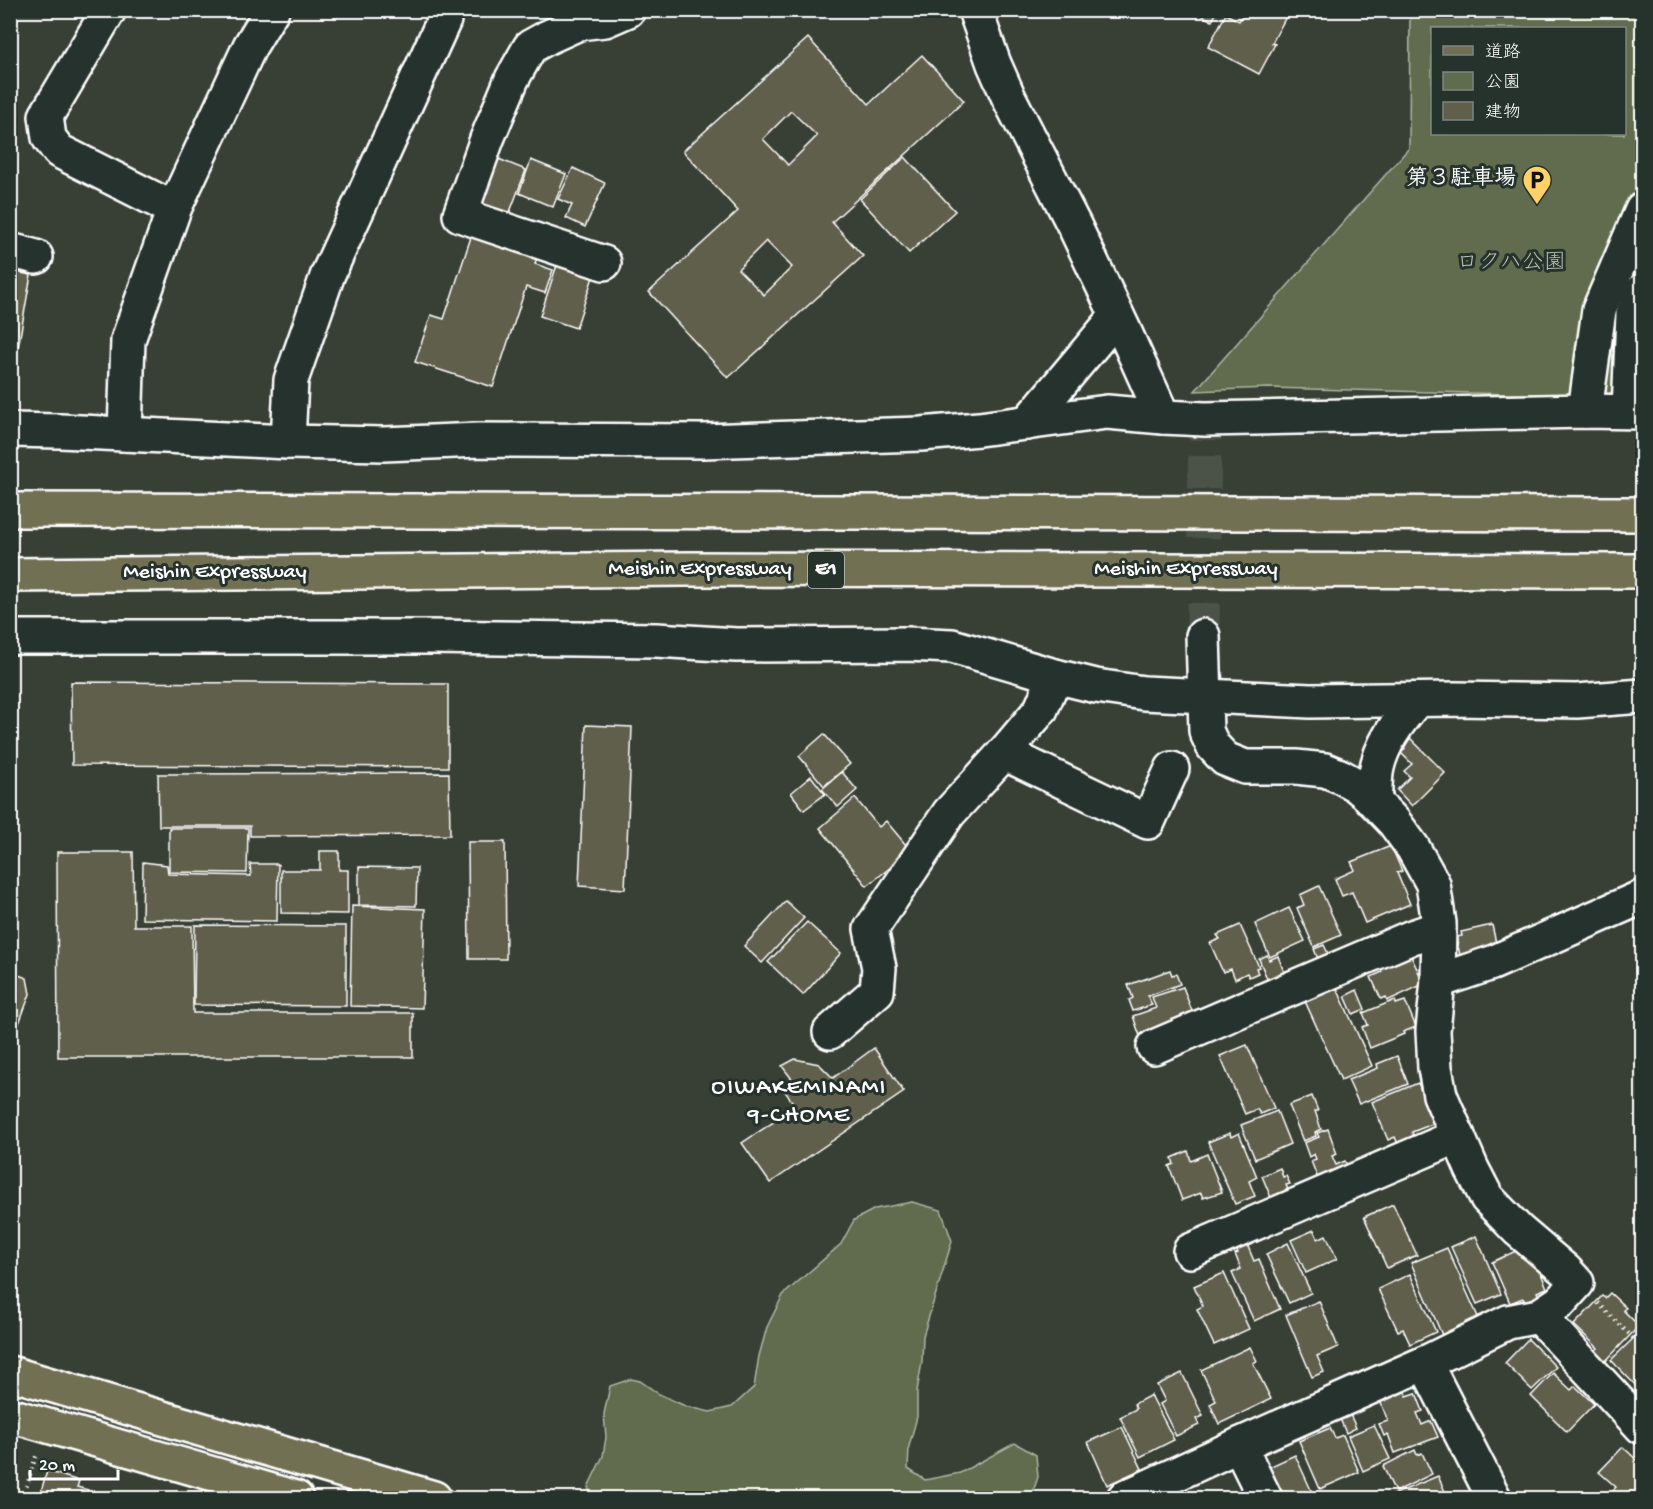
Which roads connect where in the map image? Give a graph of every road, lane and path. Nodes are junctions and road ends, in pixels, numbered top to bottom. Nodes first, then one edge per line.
1 (109, 10) edge
2 (272, 10) edge
3 (444, 10) edge
4 (628, 10) edge
5 (975, 10) edge
6 (574, 17) edge
7 (174, 209) junction
8 (1642, 210) edge
9 (603, 263) dead end
10 (1642, 291) edge
11 (1117, 316) junction
12 (1585, 411) junction
13 (1636, 411) edge
14 (1162, 417) junction
15 (1027, 423) junction
16 (10, 430) edge
17 (125, 434) junction
18 (288, 441) junction
19 (10, 510) edge
20 (1642, 514) edge
21 (1642, 572) edge
22 (10, 575) edge
23 (1203, 636) tunnel mouth
24 (10, 637) edge
25 (1055, 676) junction
26 (1204, 695) junction
27 (1642, 696) edge
28 (1417, 700) junction
29 (1004, 753) junction
30 (1172, 769) dead end
31 (1374, 801) junction
32 (1642, 897) edge
33 (1439, 928) junction
34 (1438, 981) junction
35 (830, 1032) dead end
36 (1154, 1047) dead end
37 (1458, 1136) junction
38 (1191, 1251) dead end
39 (1577, 1283) junction
40 (1539, 1316) junction
41 (1642, 1347) edge
42 (1425, 1363) junction
43 (10, 1373) edge
44 (10, 1415) edge
45 (45, 1425) junction
46 (1642, 1427) edge
47 (1239, 1444) junction
48 (23, 1498) edge
49 (296, 1498) edge
50 (434, 1498) edge
51 (1124, 1498) edge
52 (1265, 1498) edge
53 (1494, 1498) edge

1 - 7 street
2 - 7 street
3 - 18 street
4 - 6 street
5 - 11 street
6 - 9 street
7 - 17 street
8 - 12 street
10 - 13 street
11 - 14 street
11 - 15 street
12 - 13 street
12 - 14 street
14 - 15 street
15 - 18 street
16 - 17 street
17 - 18 street
19 - 20 main road
21 - 22 main road, Meishin Expressway / E1
23 - 26 street
24 - 25 street
25 - 26 street
25 - 29 street
26 - 28 street
26 - 31 street
27 - 28 street
28 - 31 street
29 - 30 street
29 - 35 street
31 - 33 street
32 - 34 street
33 - 34 street
33 - 36 street
34 - 37 street
37 - 38 street
37 - 39 street
39 - 40 street
39 - 41 path
40 - 42 street
40 - 46 street
42 - 47 street
42 - 53 street
43 - 50 main road
44 - 45 main road
45 - 48 path
45 - 49 main road
47 - 51 street
47 - 52 street

